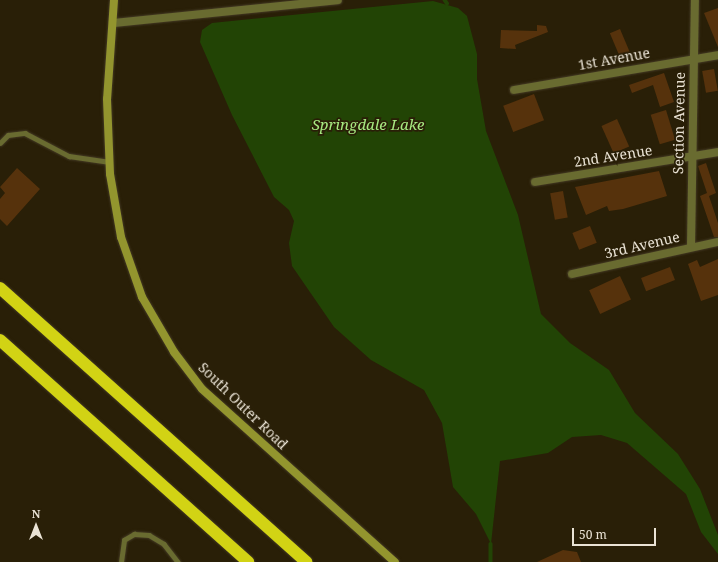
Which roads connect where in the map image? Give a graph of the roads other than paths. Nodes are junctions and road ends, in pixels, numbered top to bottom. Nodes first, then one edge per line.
1 (114, 0) edge
2 (338, 0) edge
3 (695, 0) edge
4 (113, 23) junction
5 (718, 55) edge
6 (694, 59) junction
7 (514, 90) dead end
8 (0, 144) edge
9 (718, 152) edge
10 (691, 157) junction
11 (110, 162) junction
12 (535, 182) dead end
13 (718, 242) edge
14 (691, 247) junction
15 (572, 274) dead end
16 (0, 288) edge
17 (0, 340) edge
18 (121, 562) edge
19 (178, 562) edge
20 (248, 562) edge
21 (306, 562) edge
22 (395, 562) edge

1 - 4 street, South Outer Road
2 - 4 street
3 - 6 street, Section Avenue
4 - 11 street, South Outer Road
5 - 6 street, 1st Avenue
6 - 7 street, 1st Avenue
6 - 10 street, Section Avenue
8 - 11 lane
9 - 10 street, 2nd Avenue
10 - 12 street, 2nd Avenue
10 - 14 street, Section Avenue
11 - 22 street, South Outer Road
13 - 14 street, 3rd Avenue
14 - 15 street, 3rd Avenue
16 - 21 highway
17 - 20 highway
18 - 19 lane

